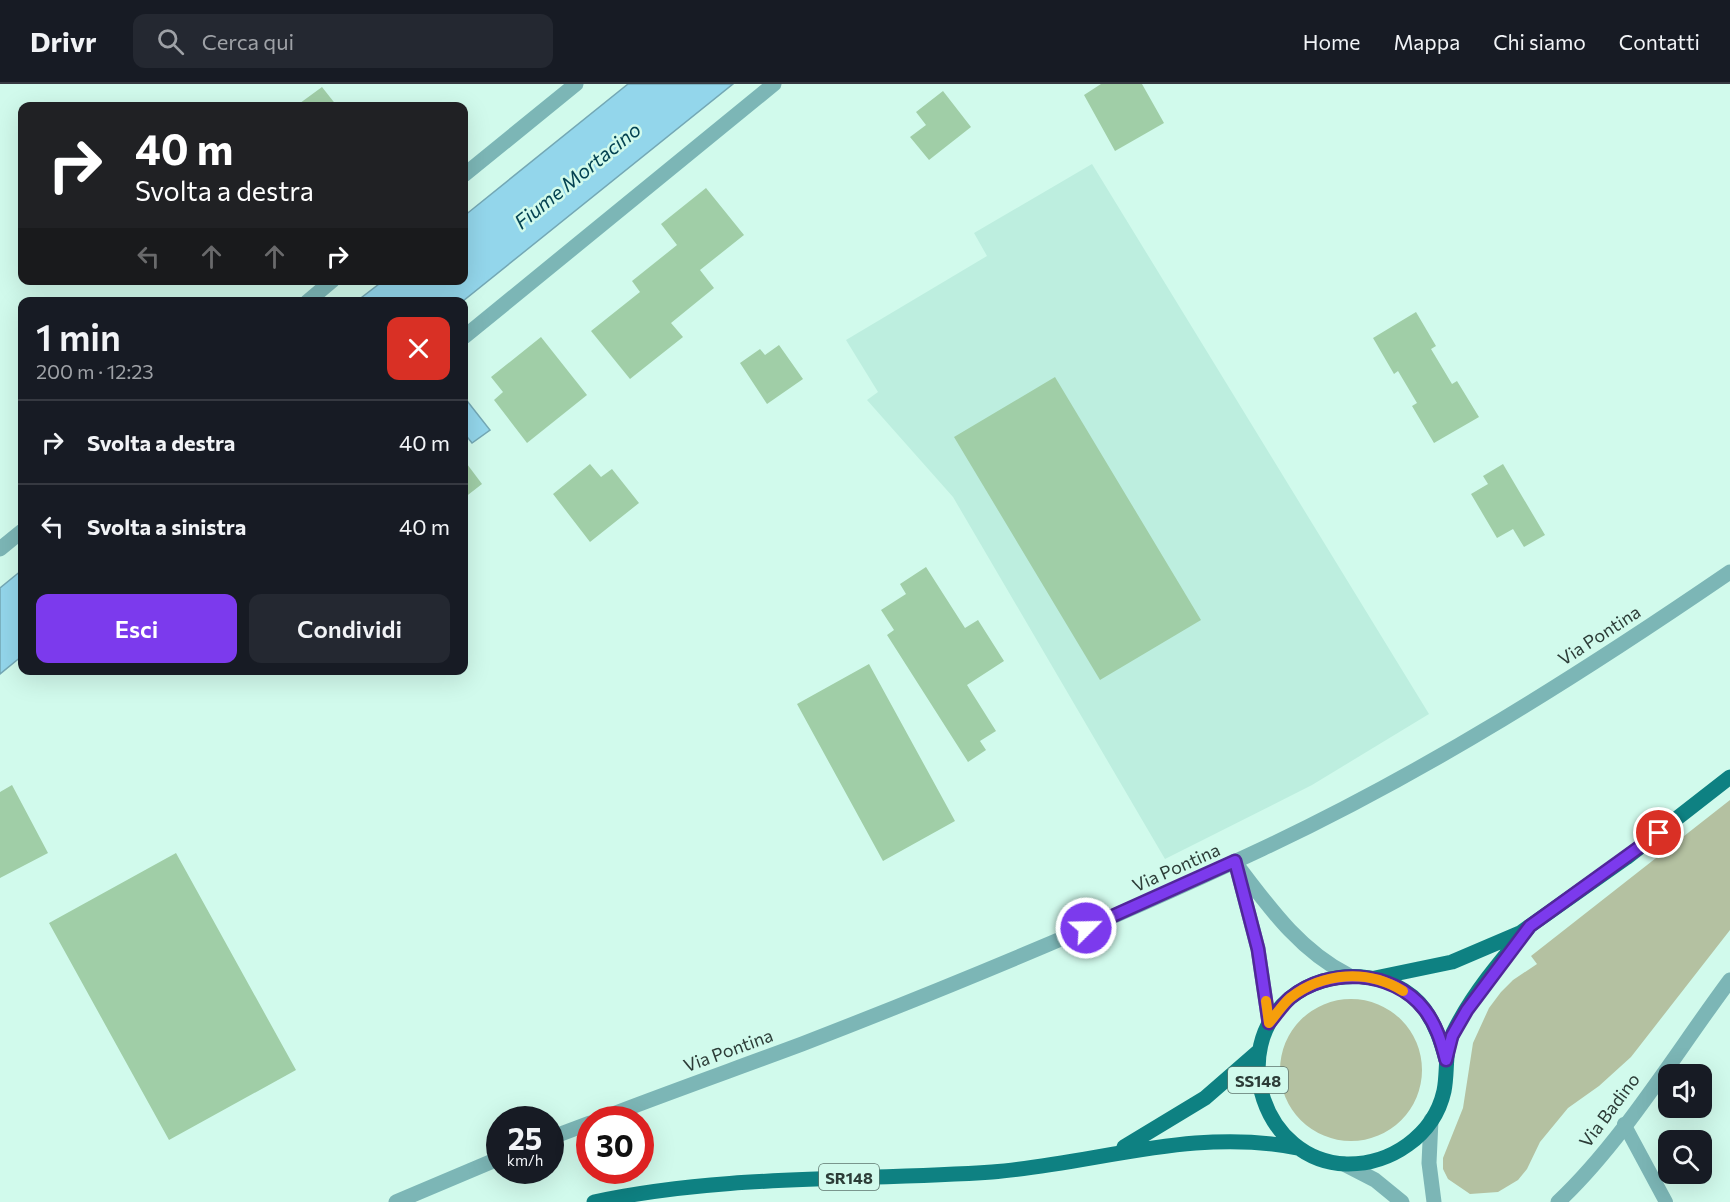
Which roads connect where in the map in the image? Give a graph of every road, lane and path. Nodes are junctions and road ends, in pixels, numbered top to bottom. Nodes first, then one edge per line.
1 (576, 84) edge
2 (774, 84) edge
3 (468, 172) edge
4 (327, 285) edge
5 (313, 297) edge
6 (468, 334) edge
7 (18, 534) edge
8 (0, 549) edge
9 (1730, 572) edge
10 (1730, 777) edge
11 (1235, 861) junction
12 (1530, 926) junction
13 (1348, 975) junction
14 (1375, 978) junction
15 (1730, 980) edge
16 (1269, 1023) junction
17 (1259, 1050) junction
18 (1446, 1060) junction
19 (634, 1106) edge
20 (1431, 1120) junction
21 (1624, 1124) junction
22 (1298, 1148) junction
23 (1105, 1156) junction
24 (486, 1164) edge
25 (1344, 1164) junction
26 (396, 1202) edge
27 (594, 1202) edge
28 (1402, 1202) edge
29 (1434, 1202) edge
30 (1558, 1202) edge
31 (1666, 1202) edge

1 - 3 street
2 - 6 street
4 - 5 street
7 - 8 street
9 - 11 street, Via Pontina
10 - 12 main road
11 - 13 street
11 - 16 street
11 - 19 street, Via Pontina
12 - 14 main road
12 - 18 main road
13 - 14 main road, SS148
13 - 16 main road, SS148
14 - 18 main road, SS148
15 - 21 street, Via Badino
16 - 17 main road, SS148
17 - 22 main road, SS148
17 - 23 main road, SR148
18 - 20 main road, SS148
20 - 25 main road, SS148
20 - 29 street
21 - 30 street, Via Badino
21 - 31 lane
22 - 23 main road, SR148
22 - 25 main road, SS148
23 - 27 main road, SR148
24 - 26 street
25 - 28 street

